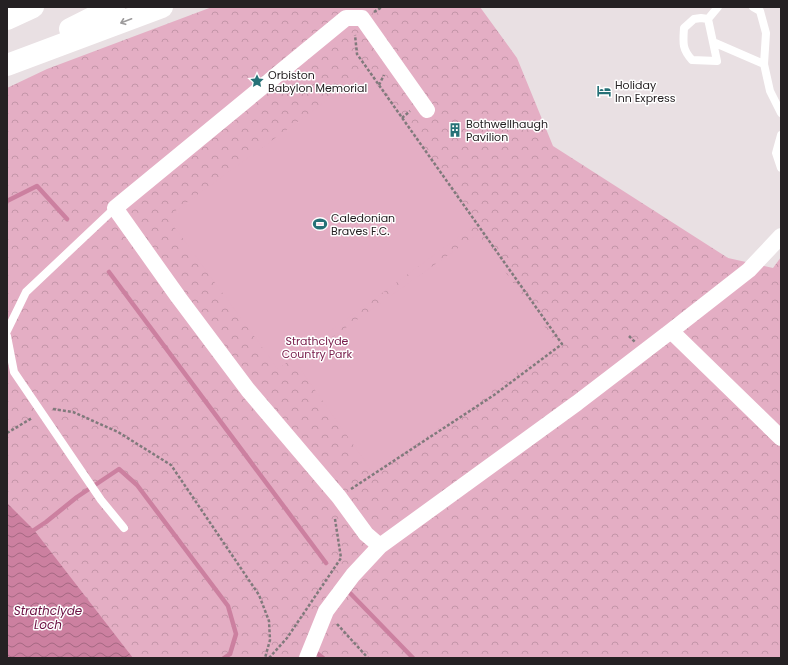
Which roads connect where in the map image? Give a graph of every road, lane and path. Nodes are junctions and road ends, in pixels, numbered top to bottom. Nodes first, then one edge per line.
1 (33, 7) edge
2 (114, 7) edge
3 (162, 7) edge
4 (718, 7) edge
5 (753, 7) edge
6 (354, 18) junction
7 (7, 19) edge
8 (708, 19) junction
9 (713, 42) junction
10 (7, 61) edge
11 (764, 64) junction
12 (7, 65) edge
13 (427, 110) dead end
14 (781, 113) edge
15 (781, 135) edge
16 (781, 168) edge
17 (115, 208) junction
18 (781, 236) edge
19 (7, 331) edge
20 (672, 331) junction
21 (7, 336) edge
22 (41, 411) junction
23 (7, 433) edge
24 (781, 438) edge
25 (339, 497) junction
26 (124, 528) dead end
27 (380, 546) junction
28 (326, 611) junction
29 (265, 658) edge
30 (269, 658) edge
31 (307, 658) edge
32 (368, 658) edge

1 - 7 highway
2 - 10 highway
3 -> 12 highway
4 - 8 lane
5 - 11 lane
6 - 13 street
6 - 17 street
6 - 25 path
8 - 9 lane
8 - 9 lane
9 - 11 lane
11 - 14 lane
15 - 16 lane
17 - 19 lane
17 - 25 street
18 - 20 street
20 - 24 street
20 - 27 street
21 - 22 lane
22 - 23 path
22 - 26 lane
22 - 29 path
25 - 27 street
25 - 30 path
27 - 28 street
28 - 31 street
28 - 32 path

